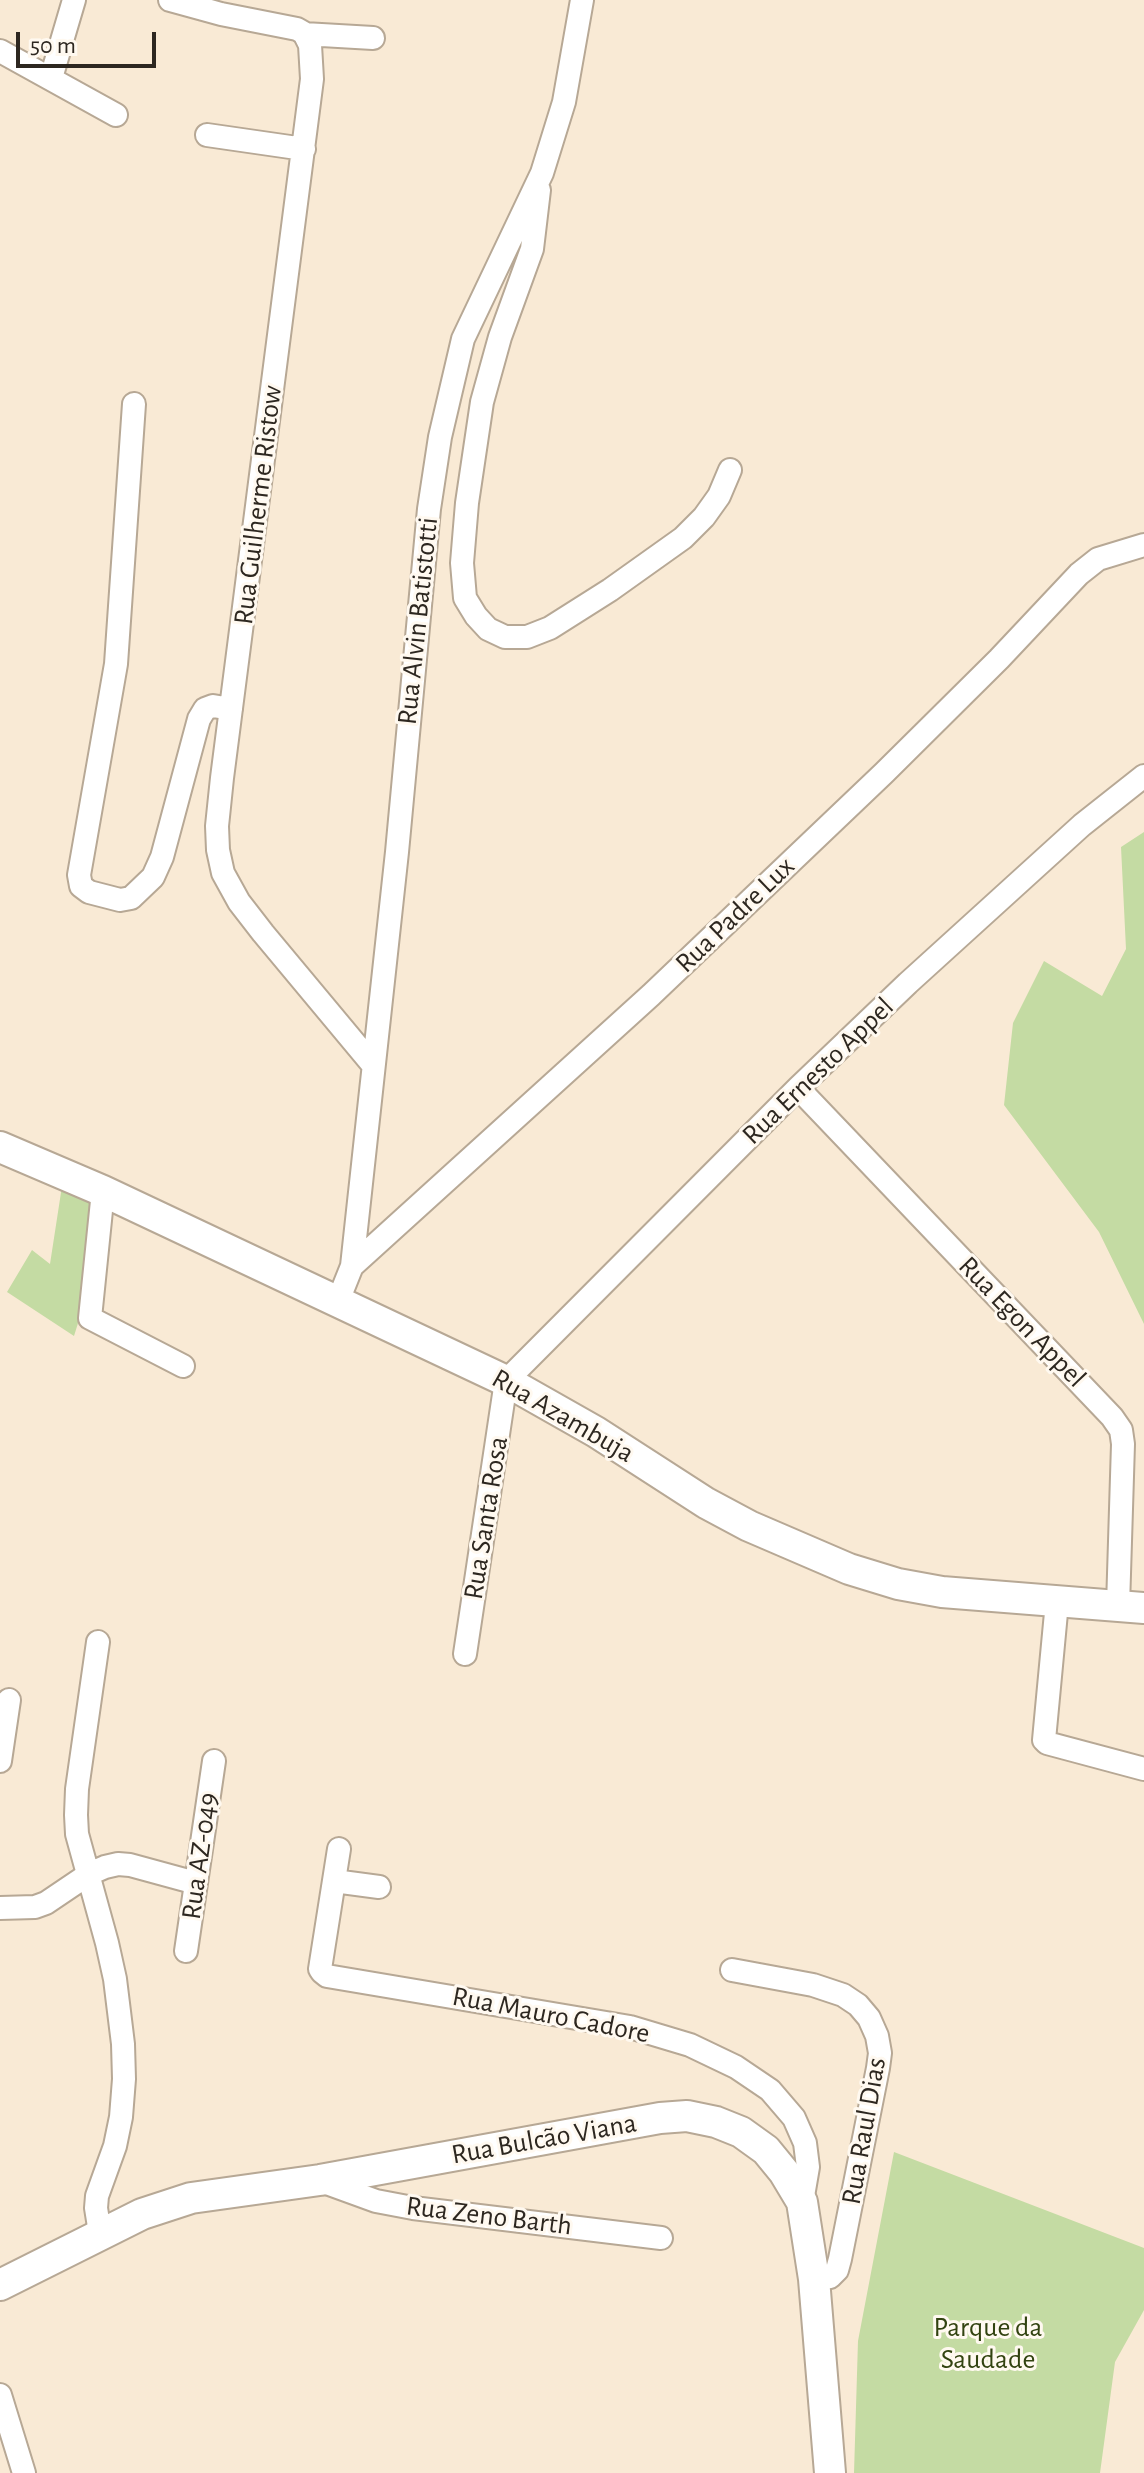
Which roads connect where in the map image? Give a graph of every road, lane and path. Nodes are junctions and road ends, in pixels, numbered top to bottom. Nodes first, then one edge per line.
1 (74, 0) edge
2 (170, 0) edge
3 (582, 0) edge
4 (304, 34) junction
5 (373, 38) dead end
6 (0, 51) edge
7 (51, 78) junction
8 (116, 115) dead end
9 (207, 135) dead end
10 (304, 149) junction
11 (542, 173) junction
12 (134, 404) dead end
13 (730, 470) dead end
14 (1144, 545) edge
15 (231, 709) junction
16 (1144, 776) edge
17 (373, 1065) junction
18 (798, 1088) junction
19 (0, 1147) edge
20 (103, 1191) junction
21 (352, 1266) junction
22 (338, 1301) junction
23 (183, 1366) dead end
24 (506, 1381) junction
25 (1057, 1602) junction
26 (1131, 1607) edge
27 (98, 1642) dead end
28 (465, 1654) dead end
29 (9, 1700) dead end
30 (0, 1761) edge
31 (214, 1761) dead end
32 (1144, 1769) edge
33 (339, 1849) dead end
34 (89, 1874) junction
35 (334, 1881) junction
36 (196, 1883) junction
37 (379, 1887) dead end
38 (0, 1908) edge
39 (186, 1951) dead end
40 (732, 1970) dead end
41 (320, 2180) junction
42 (802, 2202) junction
43 (100, 2233) junction
44 (661, 2238) dead end
45 (814, 2279) junction
46 (0, 2285) edge
47 (0, 2395) edge
48 (24, 2473) edge
49 (830, 2473) edge

1 - 7 street
2 - 4 street
3 - 11 street, Rua Alvin Batistotti
4 - 5 street
4 - 10 street, Rua Guilherme Ristow
6 - 7 street
7 - 8 street
9 - 10 street
10 - 15 street, Rua Guilherme Ristow
11 - 13 street
11 - 17 street, Rua Alvin Batistotti
12 - 15 street
14 - 21 street, Rua Padre Lux
15 - 17 street, Rua Guilherme Ristow
16 - 18 street, Rua Ernesto Appel
17 - 21 street, Rua Alvin Batistotti
18 - 24 street, Rua Ernesto Appel
18 - 26 street, Rua Egon Appel
19 - 20 main road, Rua Azambuja
20 - 22 main road, Rua Azambuja
20 - 23 street
21 - 22 street, Rua Padre Lux
22 - 24 main road, Rua Azambuja
24 - 25 main road, Rua Azambuja
24 - 28 street, Rua Santa Rosa
25 - 26 main road, Rua Azambuja
25 - 32 street
27 - 34 street
29 - 30 street
31 - 36 street, Rua AZ-049
33 - 35 street, Rua Mauro Cadore
34 - 36 street
34 - 38 street
34 - 43 street
35 - 37 street
35 - 42 street, Rua Mauro Cadore
36 - 39 street, Rua AZ-049
40 - 45 street, Rua Raul Dias
41 - 42 main road, Rua Bulcão Viana
41 - 43 main road, Rua Bulcão Viana
41 - 44 street, Rua Zeno Barth
42 - 45 main road, Rua Bulcão Viana
43 - 46 main road, Rua Bulcão Viana
45 - 49 main road, Rua Bulcão Viana
47 - 48 street

